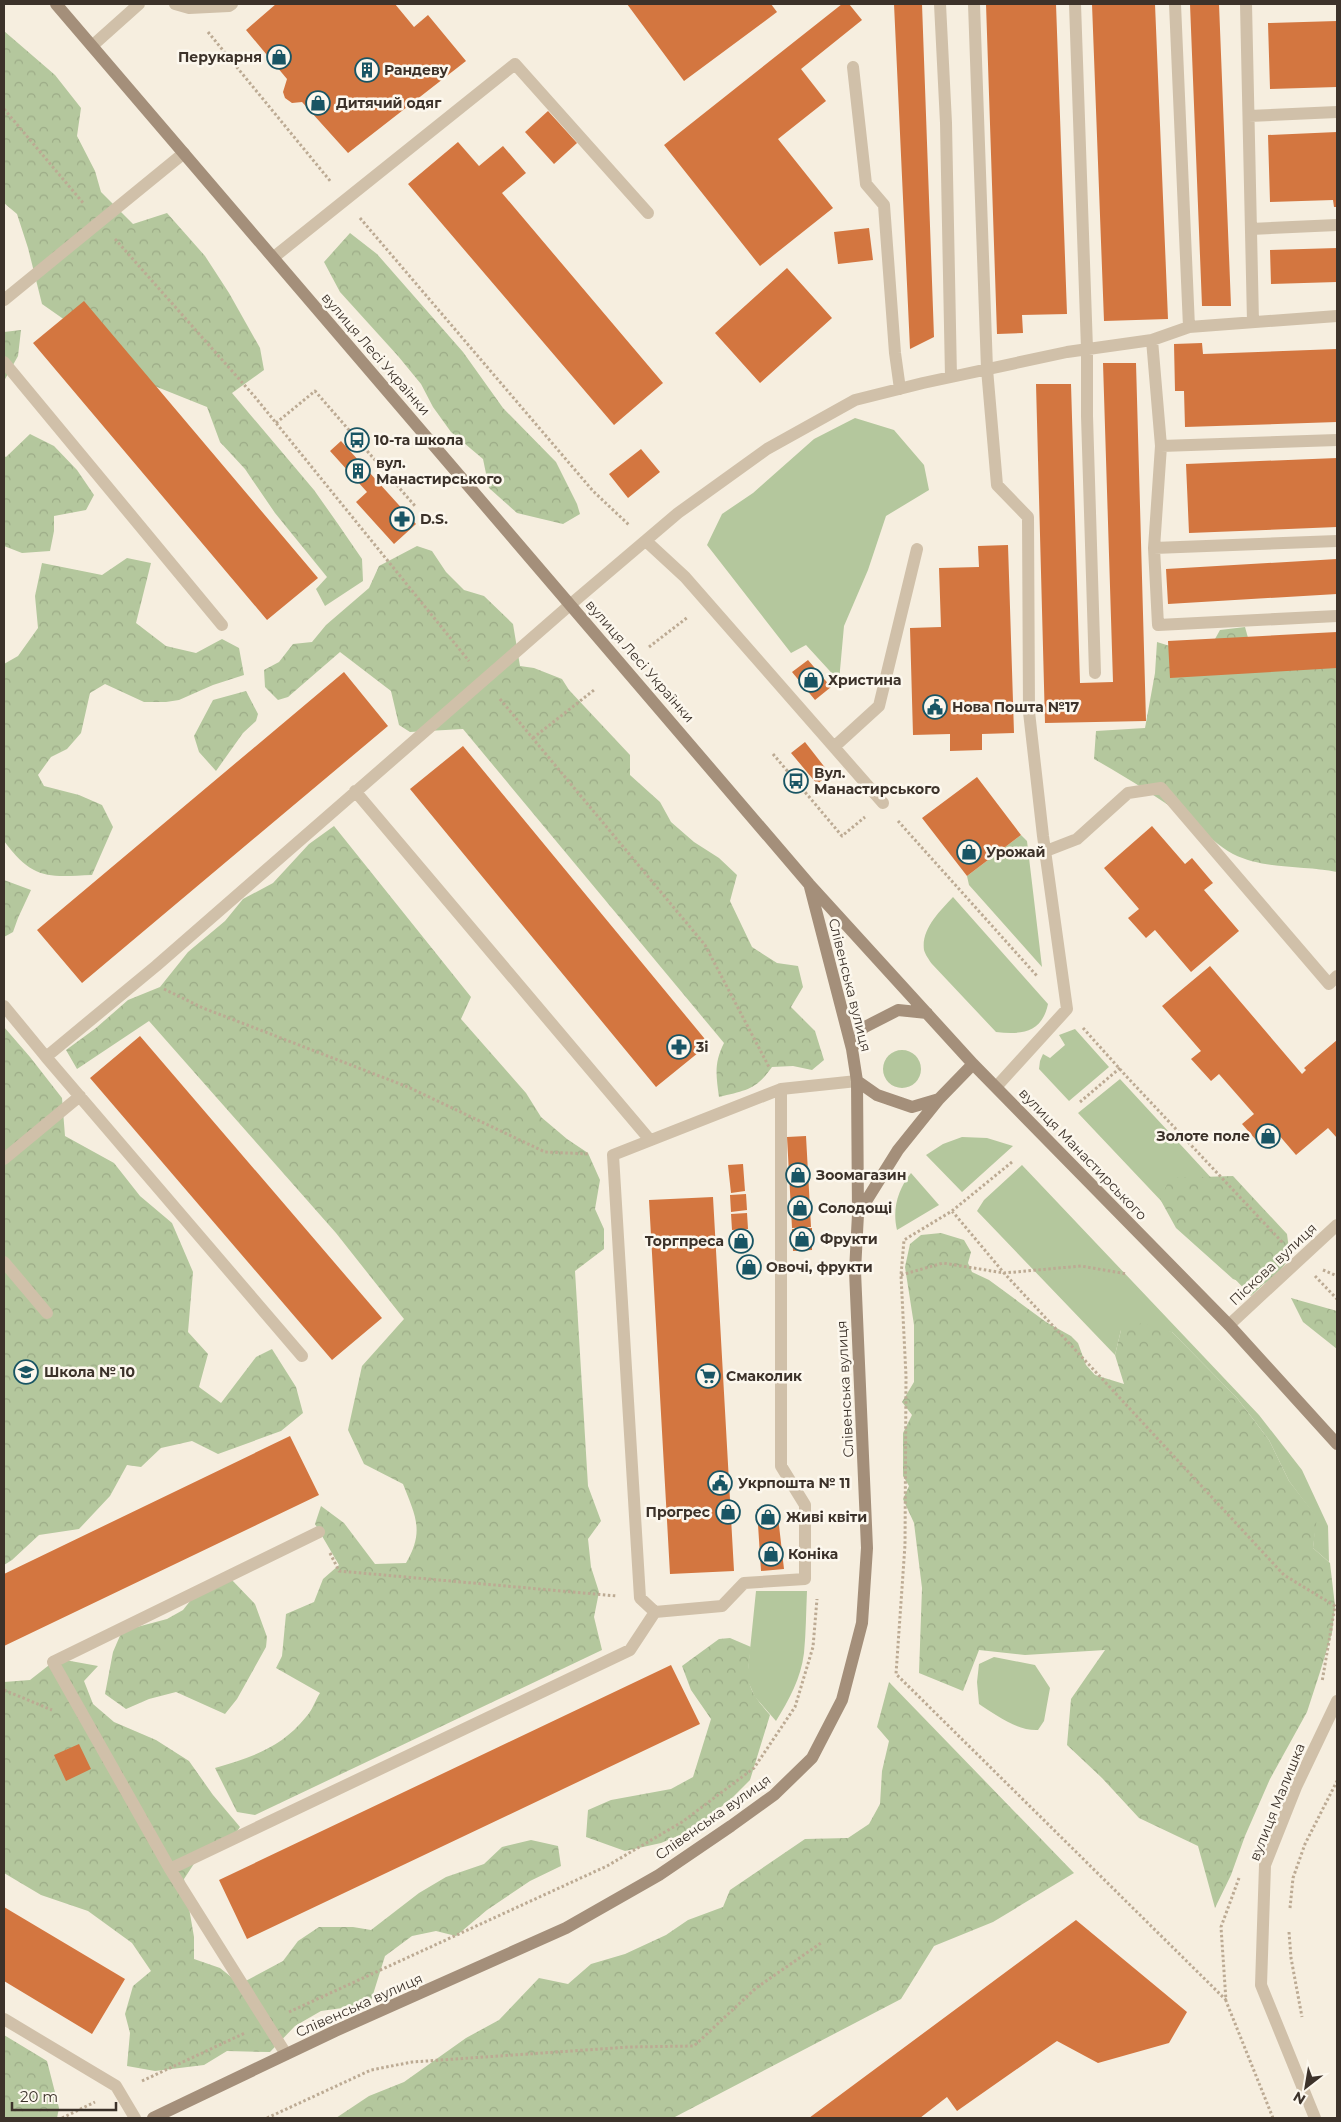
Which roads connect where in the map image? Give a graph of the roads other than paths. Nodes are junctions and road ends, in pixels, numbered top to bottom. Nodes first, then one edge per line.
1 (56, 4) edge
2 (139, 4) edge
3 (175, 4) edge
4 (232, 4) edge
5 (940, 4) edge
6 (974, 4) edge
7 (1075, 4) edge
8 (1175, 4) edge
9 (1246, 4) edge
10 (92, 46) junction
11 (852, 67) dead end
12 (1337, 112) edge
13 (1249, 116) junction
14 (184, 153) junction
15 (648, 213) dead end
16 (1337, 225) edge
17 (1251, 229) junction
18 (274, 257) junction
19 (4, 300) edge
20 (1337, 316) edge
21 (1253, 322) junction
22 (1189, 326) junction
23 (1152, 340) junction
24 (1088, 349) junction
25 (4, 362) edge
26 (987, 369) junction
27 (952, 377) junction
28 (900, 389) junction
29 (1337, 440) edge
30 (1161, 446) junction
31 (646, 540) junction
32 (1337, 541) edge
33 (1154, 548) junction
34 (917, 549) dead end
35 (571, 604) junction
36 (1337, 616) edge
37 (222, 624) dead end
38 (1095, 673) dead end
39 (834, 746) junction
40 (356, 792) junction
41 (883, 803) road end
42 (1046, 851) junction
43 (809, 884) junction
44 (1337, 976) edge
45 (4, 1006) edge
46 (927, 1013) junction
47 (852, 1049) junction
48 (46, 1056) junction
49 (973, 1064) junction
50 (857, 1081) junction
51 (997, 1086) junction
52 (781, 1089) junction
53 (80, 1096) junction
54 (939, 1099) junction
55 (650, 1140) junction
56 (4, 1159) edge
57 (858, 1214) junction
58 (1337, 1226) edge
59 (4, 1262) edge
60 (47, 1312) dead end
61 (1229, 1325) junction
62 (302, 1356) dead end
63 (1337, 1444) edge
64 (319, 1532) road end
65 (655, 1612) junction
66 (1337, 1701) edge
67 (170, 1869) junction
68 (4, 2019) edge
69 (286, 2054) junction
70 (135, 2118) edge
71 (153, 2118) edge
72 (1315, 2118) edge

1 - 10 main road, вулиця Лесі Українки
2 - 10 street
3 - 4 street
5 - 27 street
6 - 26 street
7 - 24 street
8 - 22 street
9 - 13 street
10 - 14 main road, вулиця Лесі Українки
11 - 28 street
12 - 13 street
13 - 17 street
14 - 18 main road, вулиця Лесі Українки
14 - 19 street
15 - 18 street
16 - 17 street
17 - 21 street
18 - 35 main road, вулиця Лесі Українки
20 - 21 street
21 - 22 street
22 - 23 street
23 - 24 street
23 - 30 street
24 - 26 street
24 - 38 street
25 - 37 street
26 - 27 street
26 - 42 street
27 - 28 street
28 - 31 street
29 - 30 street
30 - 33 street
31 - 35 street
31 - 39 street
32 - 33 street
33 - 36 street
34 - 39 street
35 - 40 street
35 - 43 main road, вулиця Лесі Українки
39 - 41 street
40 - 48 street
40 - 55 street
42 - 44 street
42 - 51 street
43 - 46 main road, вулиця Манастирського
43 - 47 main road, Слівенська вулиця
45 - 48 street
46 - 47 main road
46 - 49 main road, вулиця Манастирського
47 - 50 main road, Слівенська вулиця
48 - 53 street
49 - 51 main road, вулиця Манастирського
49 - 54 main road, Слівенська вулиця
50 - 52 street
50 - 54 main road
50 - 57 main road, Слівенська вулиця
51 - 61 main road, вулиця Манастирського
52 - 55 street
52 - 65 street
53 - 56 street
53 - 62 street
54 - 57 main road, Слівенська вулиця
55 - 65 street
57 - 69 main road, Слівенська вулиця
58 - 61 street, Піскова вулиця
59 - 60 street
61 - 63 main road, вулиця Манастирського
64 - 67 street
65 - 67 street
66 - 72 street, вулиця Малишка
67 - 69 street
68 - 70 street
69 - 71 main road, Слівенська вулиця

